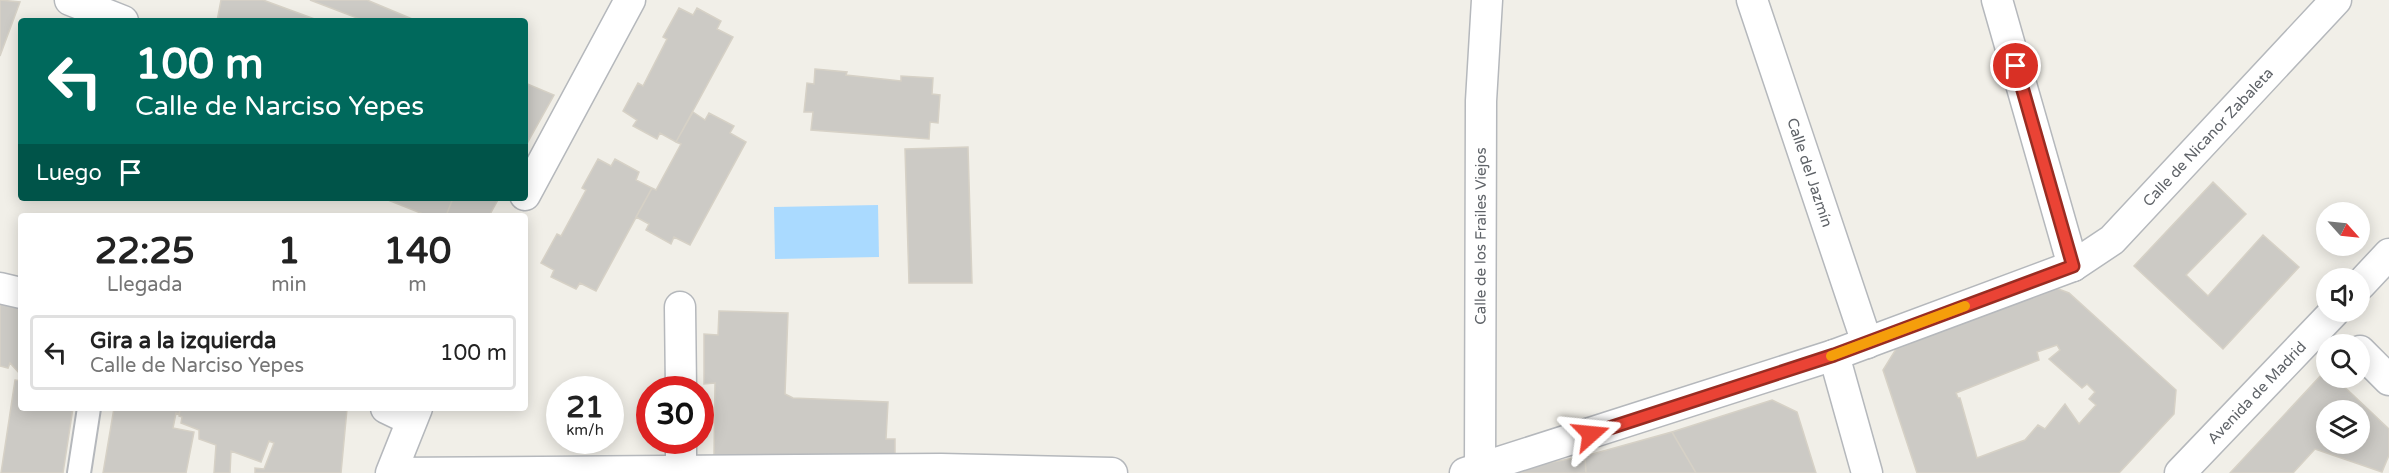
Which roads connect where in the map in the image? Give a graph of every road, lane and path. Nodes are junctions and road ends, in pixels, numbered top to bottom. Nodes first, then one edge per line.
1 (70, 0) edge
2 (630, 0) edge
3 (1487, 0) edge
4 (1752, 0) edge
5 (1997, 0) edge
6 (2336, 0) edge
7 (115, 18) edge
8 (528, 186) edge
9 (2389, 254) edge
10 (2073, 266) junction
11 (2370, 274) edge
12 (0, 288) edge
13 (18, 292) edge
14 (680, 307) dead end
15 (2324, 322) edge
16 (2335, 322) edge
17 (2344, 334) edge
18 (1867, 343) junction
19 (1834, 355) junction
20 (2370, 361) edge
21 (681, 376) edge
22 (2389, 380) edge
23 (89, 411) edge
24 (405, 412) edge
25 (681, 454) edge
26 (681, 471) junction
27 (1475, 472) edge
28 (79, 473) edge
29 (391, 473) edge
30 (1112, 473) edge
31 (1867, 473) edge
32 (2180, 473) edge

1 - 7 street
2 - 8 street
3 - 27 street, Calle de los Frailes Viejos
4 - 18 street, Calle del Jazmín
5 - 10 street
6 - 10 street, Calle de Nicanor Zabaleta
9 - 11 street
10 - 18 street, Calle de Nicanor Zabaleta
12 - 13 street
14 - 21 street
15 - 32 street, Avenida de Madrid
16 - 17 street
18 - 19 street, Calle de Nicanor Zabaleta
19 - 27 street, Calle de Nicanor Zabaleta
19 - 31 street
20 - 22 street
23 - 28 street
24 - 29 street
25 - 26 street
26 - 29 street
26 - 30 street

